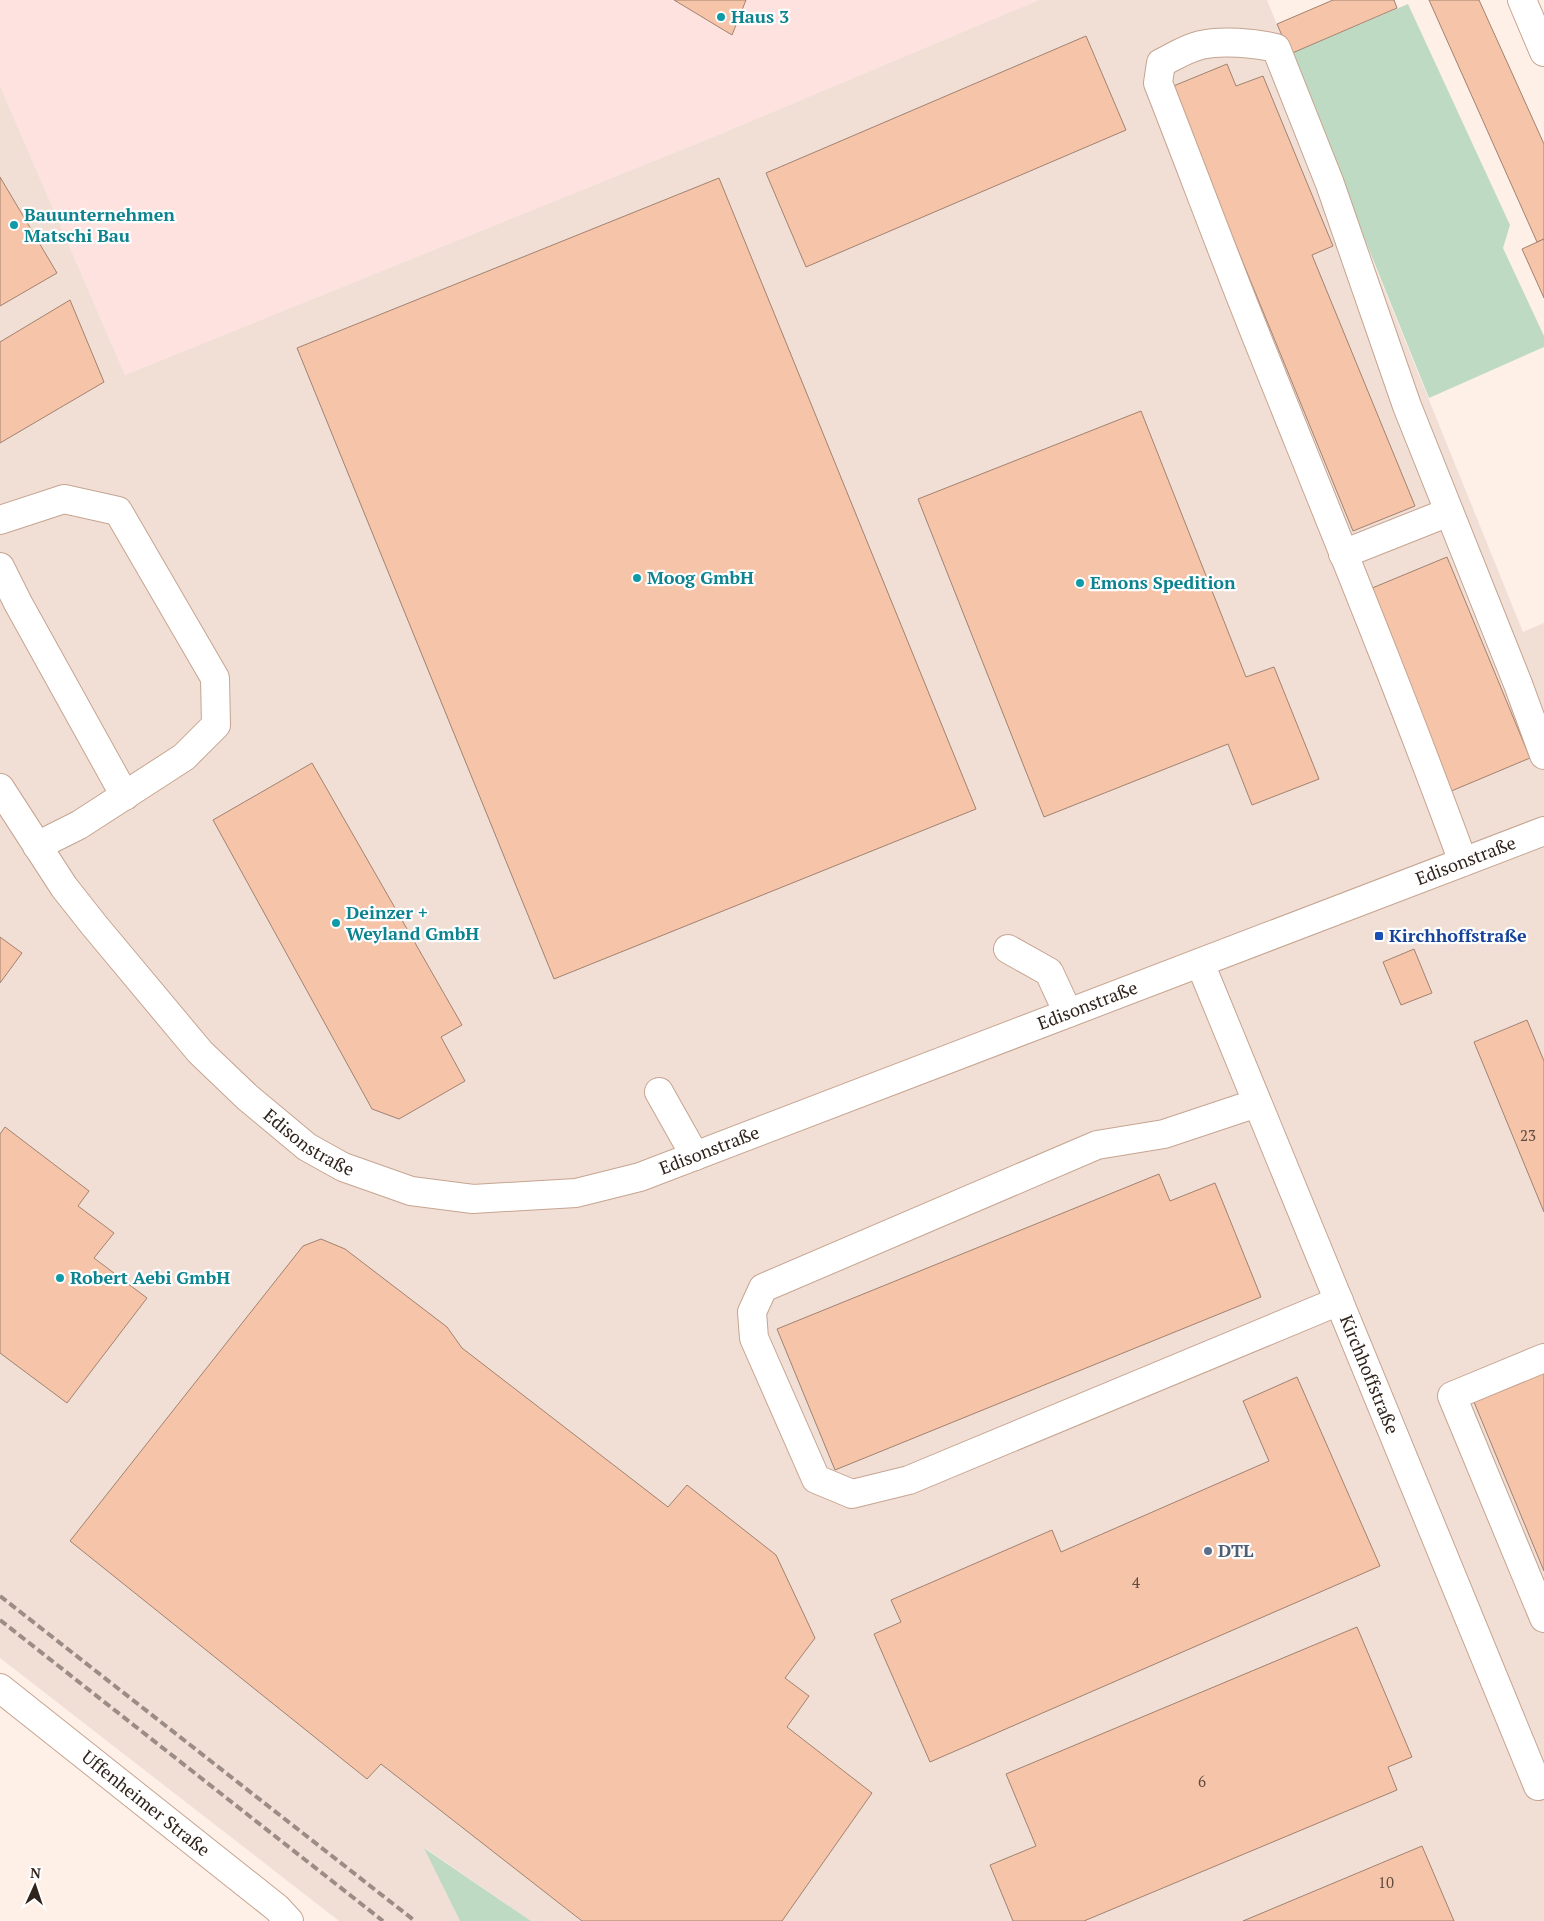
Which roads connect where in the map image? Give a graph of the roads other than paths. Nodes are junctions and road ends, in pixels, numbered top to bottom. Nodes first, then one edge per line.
1 (1522, 0) edge
2 (1544, 52) edge
3 (1449, 512) junction
4 (0, 520) edge
5 (1344, 554) junction
6 (0, 566) edge
7 (1544, 755) edge
8 (0, 788) edge
9 (125, 796) junction
10 (1544, 831) edge
11 (37, 846) junction
12 (1463, 862) junction
13 (1008, 949) dead end
14 (1200, 963) junction
15 (1068, 1012) junction
16 (659, 1092) dead end
17 (1257, 1102) junction
18 (695, 1156) junction
19 (1339, 1301) junction
20 (1544, 1358) edge
21 (1544, 1618) edge
22 (0, 1688) edge
23 (1536, 1756) edge
24 (1538, 1786) dead end
25 (289, 1921) edge

1 - 2 street
3 - 5 street
3 - 5 street
3 - 7 street
4 - 9 street
5 - 12 street
6 - 9 street
8 - 11 street, Edisonstraße
9 - 11 street
10 - 12 street, Edisonstraße
11 - 18 street, Edisonstraße
12 - 14 street, Edisonstraße
13 - 15 street
14 - 15 street, Edisonstraße
14 - 17 street, Kirchhoffstraße
15 - 18 street, Edisonstraße
16 - 18 street
17 - 19 street, Kirchhoffstraße
17 - 19 street
19 - 23 street, Kirchhoffstraße
20 - 21 street
22 - 25 street, Uffenheimer Straße
23 - 24 street, Kirchhoffstraße

